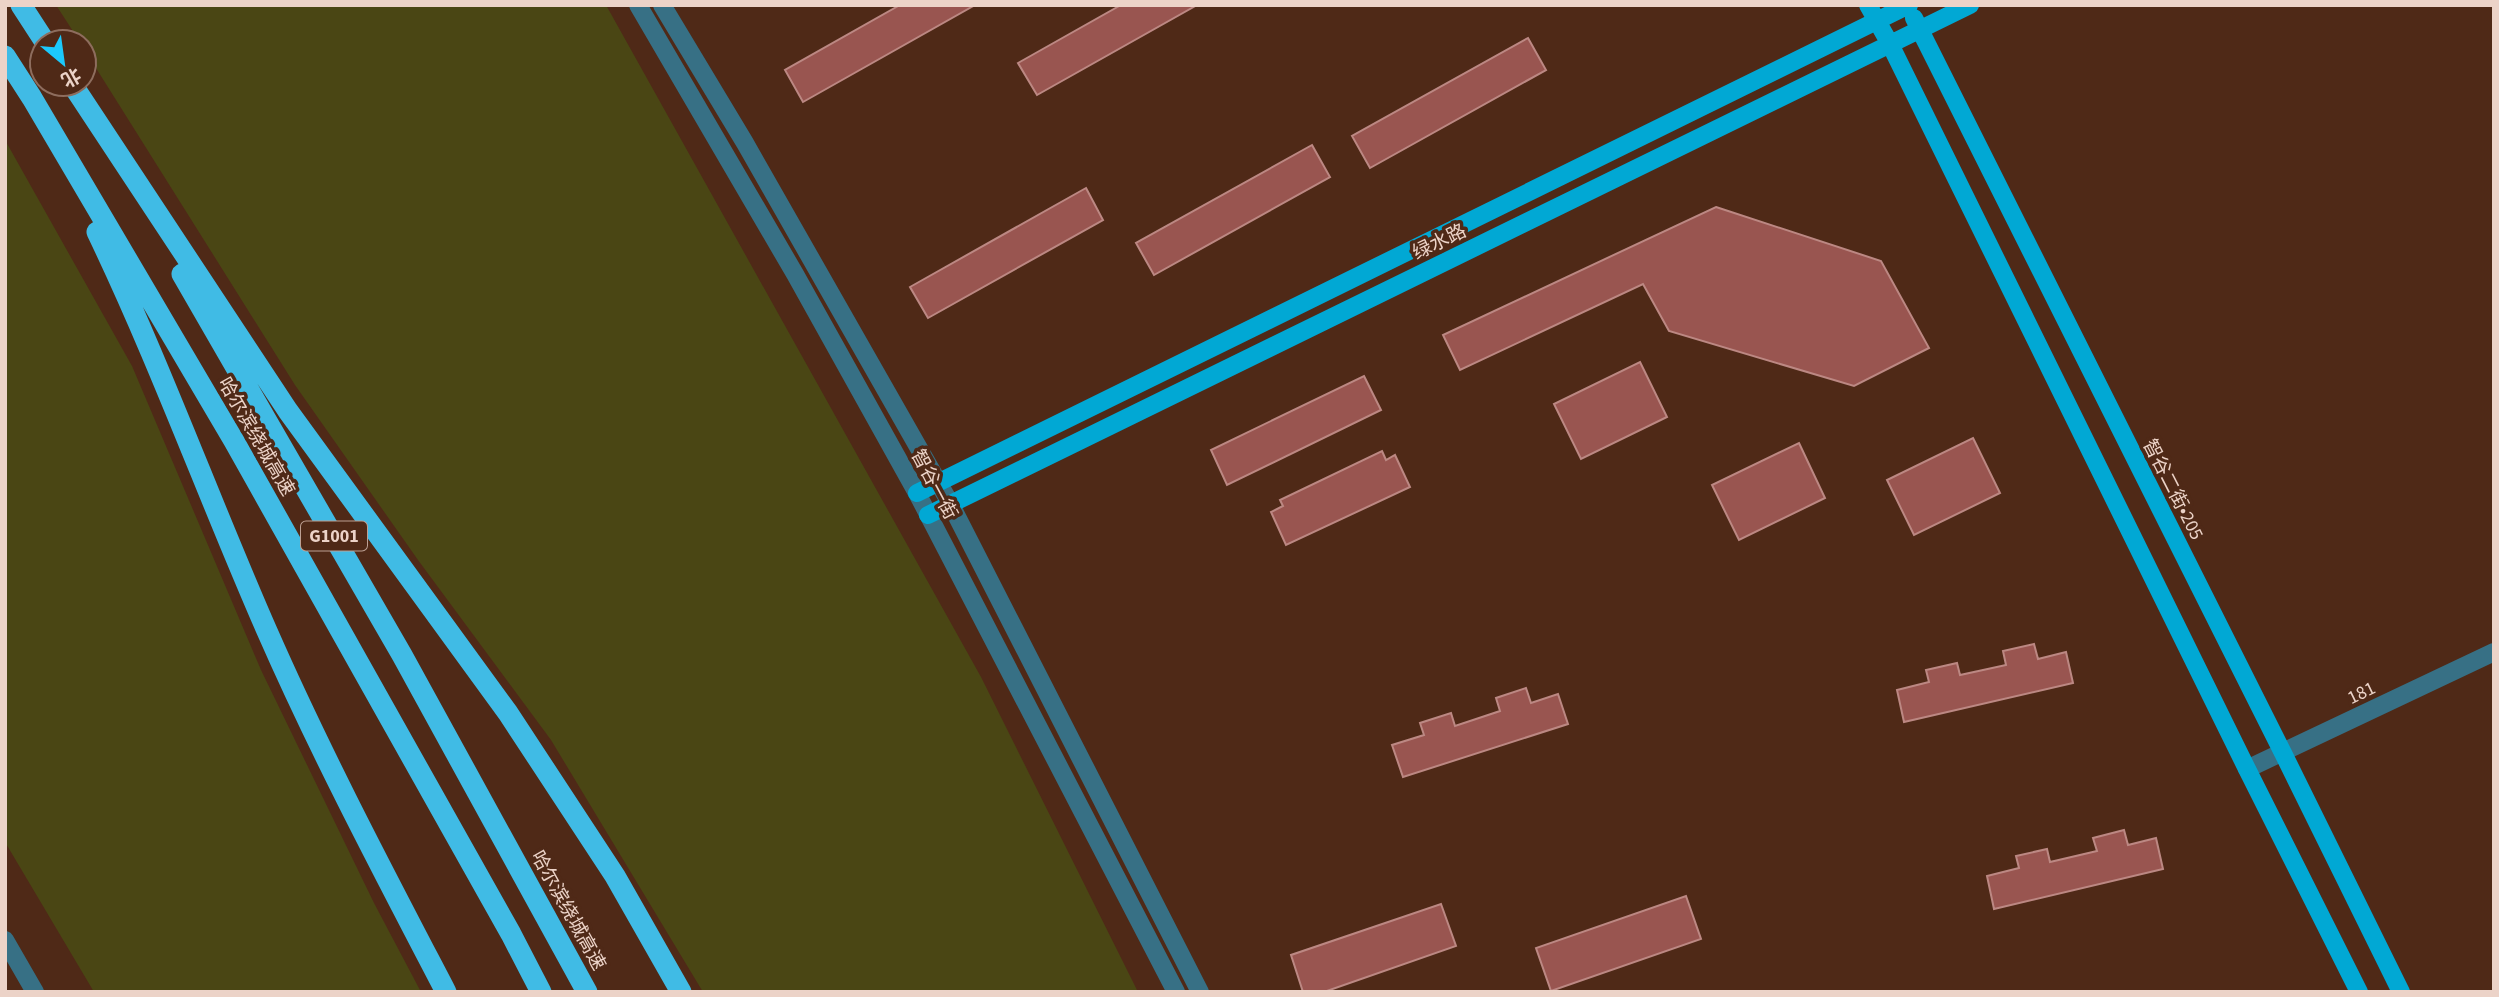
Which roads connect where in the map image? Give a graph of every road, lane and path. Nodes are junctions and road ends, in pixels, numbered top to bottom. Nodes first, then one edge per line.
1 (21, 5) edge
2 (638, 5) edge
3 (662, 5) edge
4 (1908, 5) edge
5 (1970, 5) edge
6 (1872, 13) edge
7 (36, 28) edge
8 (1919, 28) junction
9 (1890, 44) junction
10 (5, 56) edge
11 (28, 92) edge
12 (32, 98) joint
13 (80, 98) edge
14 (81, 98) edge
15 (938, 483) junction
16 (917, 493) junction
17 (950, 503) junction
18 (928, 515) junction
19 (2494, 652) edge
20 (2283, 753) junction
21 (2247, 769) junction
22 (5, 940) edge
23 (35, 992) edge
24 (446, 992) edge
25 (541, 992) edge
26 (587, 992) edge
27 (681, 992) edge
28 (1176, 992) edge
29 (1200, 992) edge
30 (2359, 992) edge
31 (2401, 992) edge

1 - 7 highway
2 - 16 street, 智谷一街
3 - 15 street, 智谷一街
4 - 6 main road, 绿水路
4 - 8 main road, 智谷二街•205
5 - 8 main road, 绿水路
6 - 9 main road
6 - 15 main road, 绿水路
8 - 9 main road, 绿水路
8 - 20 main road, 智谷二街•205
9 - 17 main road, 绿水路
9 - 21 main road
10 - 11 highway, 哈尔滨绕城高速 / G1001
12 - 24 highway
12 - 25 highway, 哈尔滨绕城高速 / G1001
13 - 26 highway, 哈尔滨绕城高速 / G1001
14 - 27 highway
15 - 16 main road, 绿水路
15 - 17 street, 智谷一街
16 - 18 street, 智谷一街
17 - 18 main road, 绿水路
17 - 29 street, 智谷一街
18 - 28 street, 智谷一街
19 - 20 street, 181
20 - 21 street, 181
20 - 31 main road, 智谷二街•205
21 - 30 main road
22 - 23 street

